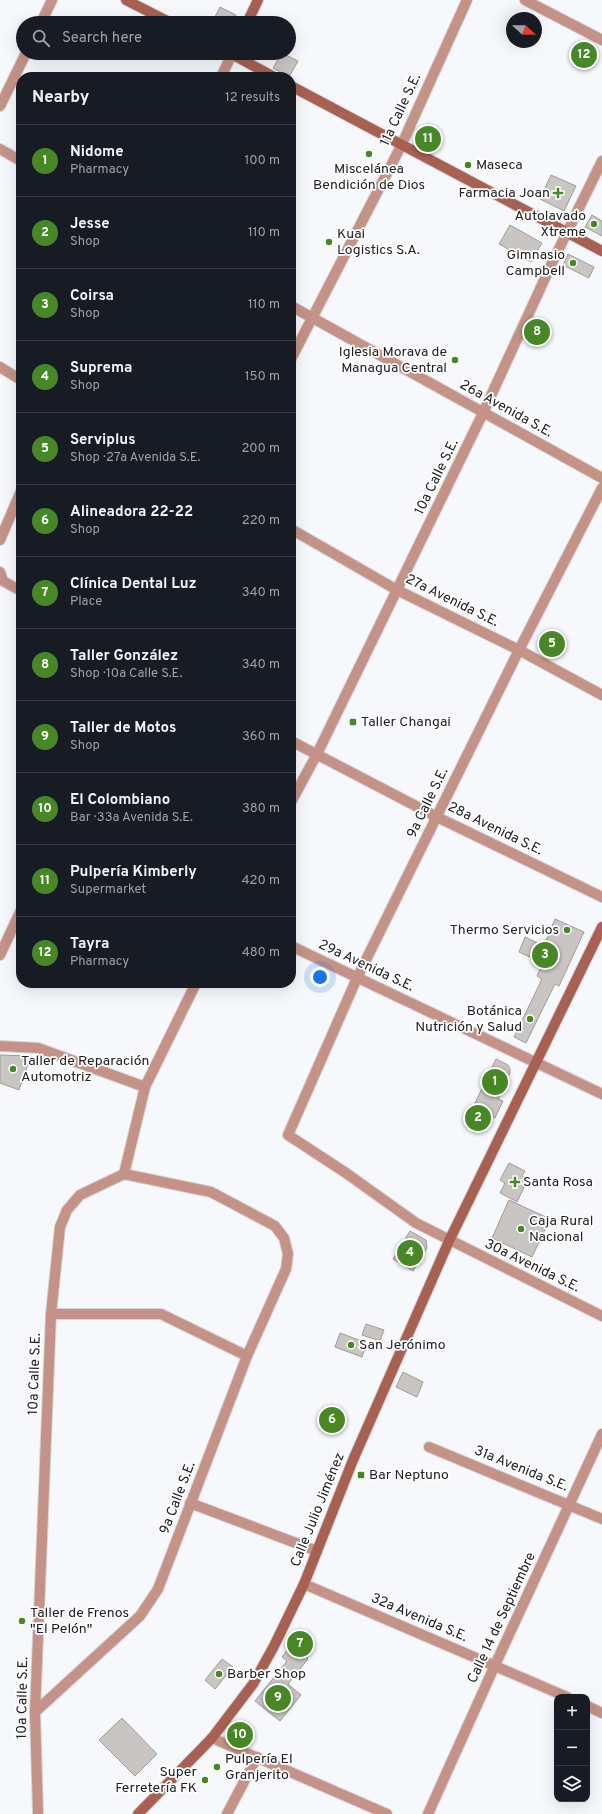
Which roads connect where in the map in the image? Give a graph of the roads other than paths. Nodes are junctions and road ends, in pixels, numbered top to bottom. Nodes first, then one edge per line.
1 (52, 0) edge
2 (126, 0) edge
3 (258, 0) edge
4 (467, 0) edge
5 (525, 0) edge
6 (44, 16) edge
7 (157, 16) edge
8 (250, 16) edge
9 (602, 40) edge
10 (23, 60) edge
11 (229, 60) edge
12 (244, 60) edge
13 (17, 72) edge
14 (223, 72) edge
15 (265, 72) edge
16 (16, 73) edge
17 (296, 89) edge
18 (0, 106) edge
19 (401, 146) junction
20 (0, 149) edge
21 (16, 158) edge
22 (602, 161) edge
23 (567, 233) junction
24 (602, 251) edge
25 (296, 309) edge
26 (312, 317) junction
27 (296, 348) edge
28 (0, 367) edge
29 (16, 377) edge
30 (483, 413) junction
31 (602, 478) edge
32 (602, 488) edge
33 (16, 503) edge
34 (296, 532) edge
35 (0, 540) edge
36 (0, 572) edge
37 (16, 588) edge
38 (397, 590) junction
39 (519, 650) junction
40 (602, 695) edge
41 (296, 744) edge
42 (317, 754) junction
43 (296, 793) edge
44 (437, 817) junction
45 (602, 897) edge
46 (16, 920) edge
47 (602, 926) edge
48 (296, 948) edge
49 (0, 954) edge
50 (357, 978) junction
51 (194, 988) edge
52 (0, 1046) edge
53 (536, 1062) junction
54 (146, 1087) junction
55 (602, 1094) edge
56 (288, 1135) joint
57 (124, 1174) junction
58 (449, 1241) junction
59 (51, 1314) junction
60 (602, 1316) edge
61 (246, 1356) junction
62 (602, 1434) edge
63 (429, 1447) dead end
64 (190, 1503) junction
65 (570, 1504) junction
66 (602, 1519) edge
67 (317, 1551) junction
68 (304, 1584) junction
69 (495, 1665) junction
70 (560, 1694) edge
71 (590, 1707) edge
72 (35, 1712) junction
73 (602, 1713) edge
74 (212, 1738) junction
75 (257, 1757) junction
76 (38, 1814) edge
77 (138, 1814) edge
78 (227, 1814) edge
79 (387, 1814) edge
80 (428, 1814) edge

1 - 6 street
2 - 7 main road
3 - 8 main road
4 - 19 street, 11a Calle S.E.
5 - 9 street
10 - 13 street
11 - 14 street
12 - 15 main road
16 - 18 street
17 - 19 main road
19 - 23 main road
19 - 26 street, 11a Calle S.E.
20 - 21 street
22 - 23 street, 10a Calle S.E.
23 - 24 main road
23 - 30 street, 10a Calle S.E.
25 - 26 street, 26a Avenida S.E.
26 - 27 street, 11a Calle S.E.
26 - 30 street, 26a Avenida S.E.
28 - 29 street
30 - 31 street, 26a Avenida S.E.
30 - 38 street, 10a Calle S.E.
32 - 39 street, 9a Calle S.E.
33 - 35 street
34 - 38 street, 27a Avenida S.E.
36 - 37 street
38 - 39 street, 27a Avenida S.E.
38 - 42 street, 10a Calle S.E.
39 - 40 street, 27a Avenida S.E.
39 - 44 street, 9a Calle S.E.
41 - 42 street, 28a Avenida S.E.
42 - 43 street, 10a Calle S.E.
42 - 44 street, 28a Avenida S.E.
44 - 45 street, 28a Avenida S.E.
44 - 50 street, 9a Calle S.E.
46 - 49 street
47 - 53 main road, Calle Julio Jiménez
48 - 50 street, 29a Avenida S.E.
50 - 53 street, 29a Avenida S.E.
50 - 56 street, 9a Calle S.E.
51 - 54 street
52 - 54 street
53 - 55 street, 29a Avenida S.E.
53 - 58 main road, Calle Julio Jiménez
54 - 57 street
56 - 58 street, 30a Avenida S.E.
57 - 59 street, 10a Calle S.E.
57 - 61 street, 9a Calle S.E.
58 - 60 street, 30a Avenida S.E.
58 - 67 main road, Calle Julio Jiménez
59 - 61 street
59 - 72 street, 10a Calle S.E.
61 - 64 street, 9a Calle S.E.
62 - 65 street, Calle 14 de Septiembre
63 - 65 street, 31a Avenida S.E.
64 - 67 street
64 - 72 street, 9a Calle S.E.
65 - 66 street, 31a Avenida S.E.
65 - 69 street, Calle 14 de Septiembre
67 - 68 main road, Calle Julio Jiménez
68 - 69 street, 32a Avenida S.E.
68 - 74 main road, Calle Julio Jiménez
69 - 70 street, 32a Avenida S.E.
69 - 80 street, Calle 14 de Septiembre
71 - 73 street
72 - 76 street, 10a Calle S.E.
74 - 75 street
74 - 77 main road, Calle Julio Jiménez
75 - 78 street
75 - 79 street

